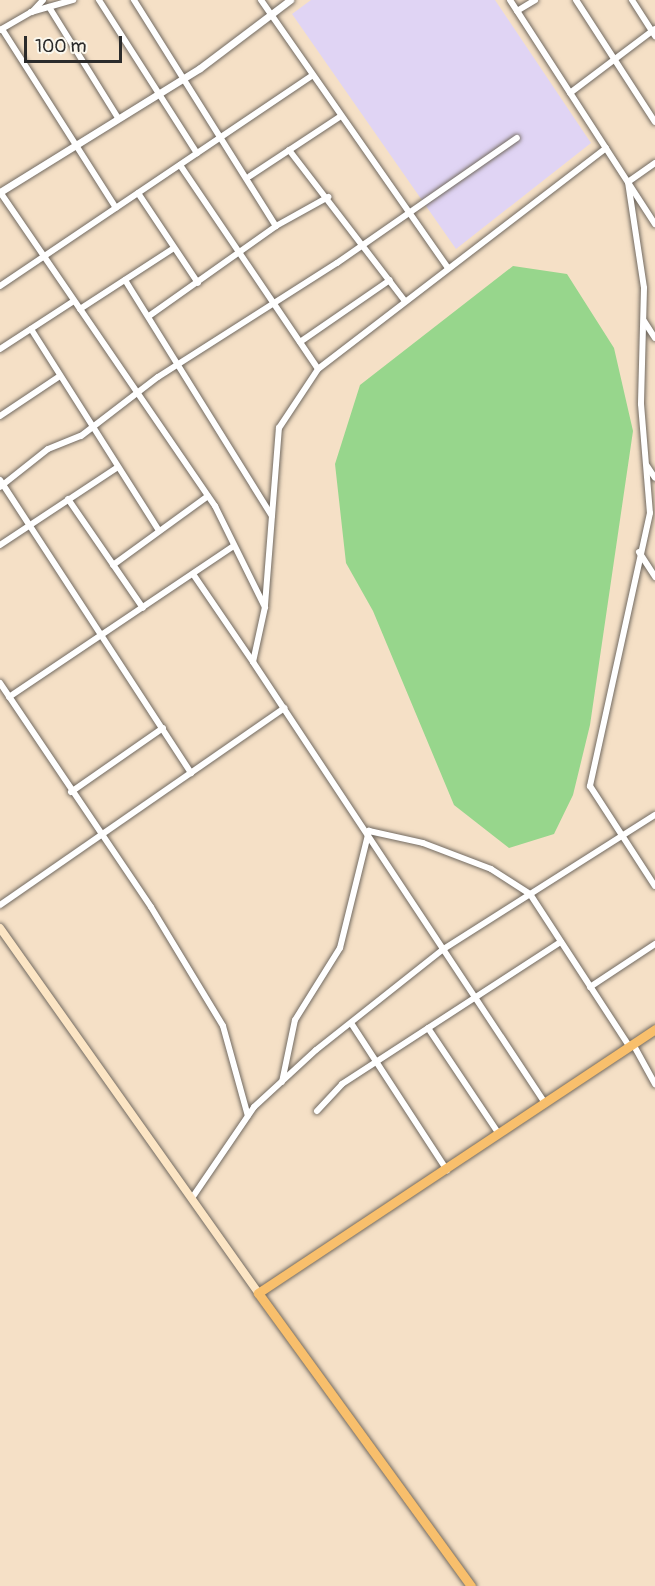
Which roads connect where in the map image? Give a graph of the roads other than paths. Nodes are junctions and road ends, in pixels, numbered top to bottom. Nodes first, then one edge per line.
1 (43, 0) edge
2 (73, 0) edge
3 (99, 0) edge
4 (134, 0) edge
5 (261, 0) edge
6 (290, 0) edge
7 (510, 0) edge
8 (535, 0) edge
9 (576, 0) edge
10 (632, 0) edge
11 (49, 7) junction
12 (517, 11) junction
13 (31, 12) junction
14 (271, 15) junction
15 (1, 29) edge
16 (654, 32) edge
17 (615, 59) junction
18 (313, 75) junction
19 (184, 77) junction
20 (159, 93) junction
21 (570, 93) junction
22 (341, 116) junction
23 (118, 118) junction
24 (655, 122) edge
25 (222, 136) junction
26 (517, 138) dead end
27 (75, 145) junction
28 (606, 148) junction
29 (289, 150) junction
30 (197, 153) junction
31 (655, 163) edge
32 (180, 165) junction
33 (250, 176) junction
34 (628, 182) junction
35 (0, 192) edge
36 (138, 193) junction
37 (328, 197) junction
38 (116, 208) junction
39 (409, 213) junction
40 (655, 224) edge
41 (276, 226) junction
42 (364, 245) junction
43 (174, 248) junction
44 (241, 255) junction
45 (44, 256) junction
46 (447, 267) junction
47 (125, 280) junction
48 (390, 280) junction
49 (198, 284) junction
50 (0, 286) edge
51 (74, 301) junction
52 (405, 301) junction
53 (274, 303) junction
54 (80, 309) junction
55 (149, 316) junction
56 (643, 321) junction
57 (31, 329) junction
58 (655, 338) edge
59 (300, 342) junction
60 (0, 349) edge
61 (181, 362) junction
62 (318, 369) junction
63 (60, 376) junction
64 (137, 393) junction
65 (0, 416) edge
66 (93, 426) junction
67 (646, 465) junction
68 (118, 467) junction
69 (655, 478) edge
70 (1, 484) edge
71 (208, 496) junction
72 (68, 499) junction
73 (272, 517) junction
74 (29, 524) junction
75 (159, 531) junction
76 (0, 545) edge
77 (234, 546) junction
78 (639, 552) junction
79 (113, 565) junction
80 (193, 574) junction
81 (655, 576) edge
82 (265, 607) junction
83 (143, 608) junction
84 (102, 635) junction
85 (252, 662) junction
86 (0, 683) edge
87 (9, 697) junction
88 (284, 708) junction
89 (163, 728) junction
90 (191, 773) junction
91 (71, 792) junction
92 (655, 815) edge
93 (369, 831) junction
94 (622, 836) junction
95 (100, 837) junction
96 (655, 886) edge
97 (530, 894) junction
98 (0, 905) edge
99 (0, 927) edge
100 (561, 942) junction
101 (655, 944) edge
102 (442, 950) junction
103 (590, 987) junction
104 (474, 998) junction
105 (351, 1023) junction
106 (428, 1028) junction
107 (655, 1029) edge
108 (631, 1045) junction
109 (377, 1061) junction
110 (282, 1082) junction
111 (655, 1084) edge
112 (545, 1104) junction
113 (317, 1111) dead end
114 (248, 1116) junction
115 (499, 1135) junction
116 (447, 1170) junction
117 (192, 1198) junction
118 (258, 1293) junction
119 (471, 1586) edge

1 - 13 street
2 - 11 street
3 - 20 street
4 - 19 street
5 - 14 street
6 - 14 street
7 - 12 street
8 - 12 street
9 - 17 street
10 - 16 street
11 - 13 street
11 - 23 street
12 - 21 street
13 - 15 street
14 - 18 street
14 - 19 street
15 - 27 street
16 - 17 street
17 - 21 street
17 - 24 street
18 - 22 street
18 - 25 street
19 - 20 street
19 - 25 street
20 - 23 street
20 - 30 street
21 - 28 street
22 - 29 street
22 - 39 street
23 - 27 street
25 - 30 street
25 - 33 street
26 - 39 street
27 - 35 street
27 - 38 street
28 - 34 street
28 - 46 street
29 - 33 street
29 - 37 street
30 - 32 street
31 - 34 street
32 - 36 street
32 - 44 street
33 - 41 street
34 - 40 street
34 - 56 street
35 - 45 street
36 - 38 street
36 - 43 street
37 - 41 street
37 - 42 street
38 - 45 street
39 - 42 street
39 - 46 street
41 - 44 street
42 - 48 street
42 - 53 street
43 - 47 street
43 - 49 street
44 - 49 street
44 - 53 street
45 - 50 street
45 - 51 street
46 - 52 street
47 - 54 street
47 - 55 street
48 - 52 street
48 - 59 street
49 - 55 street
51 - 54 street
51 - 57 street
52 - 62 street
53 - 59 street
53 - 61 street
54 - 64 street
55 - 61 street
56 - 58 street
56 - 67 street
57 - 60 street
57 - 63 street
59 - 62 street
61 - 64 street
61 - 73 street
62 - 73 street
63 - 65 street
63 - 66 street
64 - 66 street
64 - 71 street
66 - 68 street
66 - 70 street
67 - 69 street
67 - 78 street
68 - 72 street
68 - 75 street
70 - 74 street
71 - 75 street
71 - 77 street
72 - 74 street
72 - 79 street
73 - 82 street
74 - 76 street
74 - 84 street
75 - 79 street
77 - 80 street
77 - 82 street
78 - 81 street
78 - 94 street
79 - 83 street
80 - 83 street
80 - 85 street
82 - 85 street
83 - 84 street
84 - 87 street
84 - 89 street
85 - 88 street
86 - 87 street
87 - 91 street
88 - 90 street
88 - 93 street
89 - 90 street
89 - 91 street
90 - 95 street
91 - 95 street
92 - 94 street
93 - 97 street
93 - 102 street
93 - 110 street
94 - 96 street
94 - 97 street
95 - 98 street
95 - 114 street
97 - 100 street
97 - 102 street
99 - 117 main road
100 - 103 street
100 - 104 street
101 - 103 street
102 - 104 street
102 - 105 street
103 - 108 street
104 - 106 street
104 - 112 street
105 - 109 street
105 - 110 street
106 - 109 street
106 - 115 street
107 - 108 main road
108 - 111 street
108 - 112 main road
109 - 113 street
109 - 116 street
110 - 114 street
112 - 115 main road
114 - 117 street
115 - 116 main road
116 - 118 main road
117 - 118 main road
118 - 119 main road

